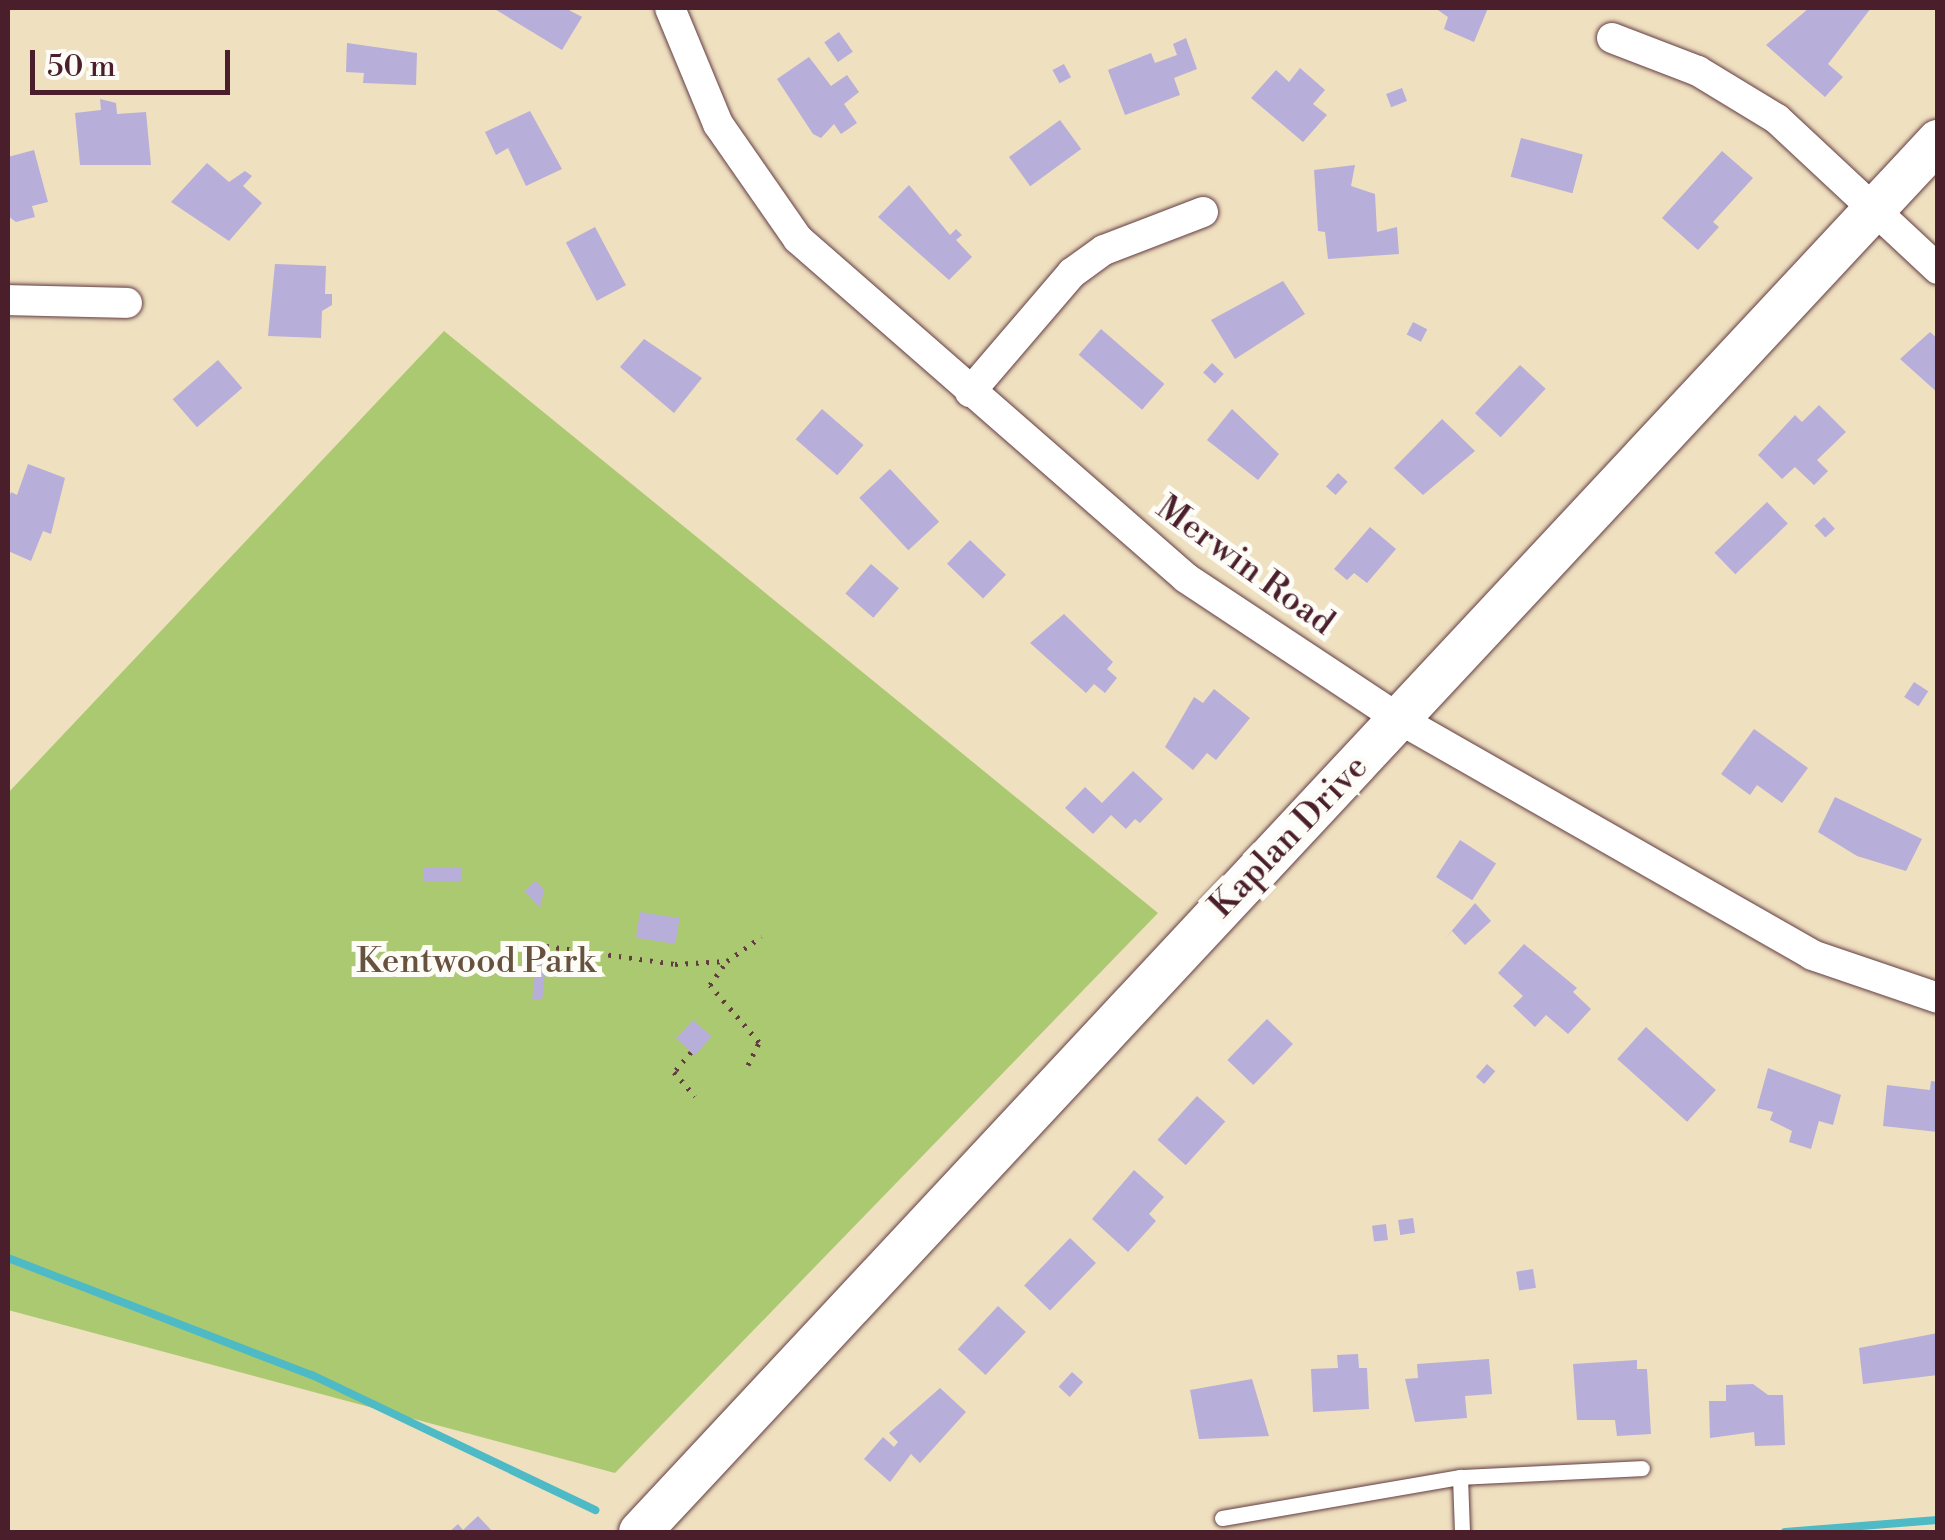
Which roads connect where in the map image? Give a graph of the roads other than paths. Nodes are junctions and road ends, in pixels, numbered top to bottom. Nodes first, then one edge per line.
1 (670, 8) edge
2 (1612, 38) dead end
3 (1938, 140) edge
4 (1873, 210) junction
5 (1203, 212) dead end
6 (1938, 269) edge
7 (8, 300) edge
8 (126, 303) dead end
9 (970, 392) junction
10 (1400, 719) junction
11 (1938, 998) edge
12 (1642, 1468) dead end
13 (1460, 1476) junction
14 (1222, 1518) dead end
15 (640, 1532) edge
16 (1462, 1532) edge

1 - 9 street, Merwin Road
2 - 4 street
3 - 4 street, Kaplan Drive
4 - 6 street
4 - 10 street, Kaplan Drive
5 - 9 street
7 - 8 street
9 - 10 street, Merwin Road
10 - 11 street, Merwin Road
10 - 15 street, Kaplan Drive
12 - 13 lane
13 - 14 lane
13 - 16 lane

